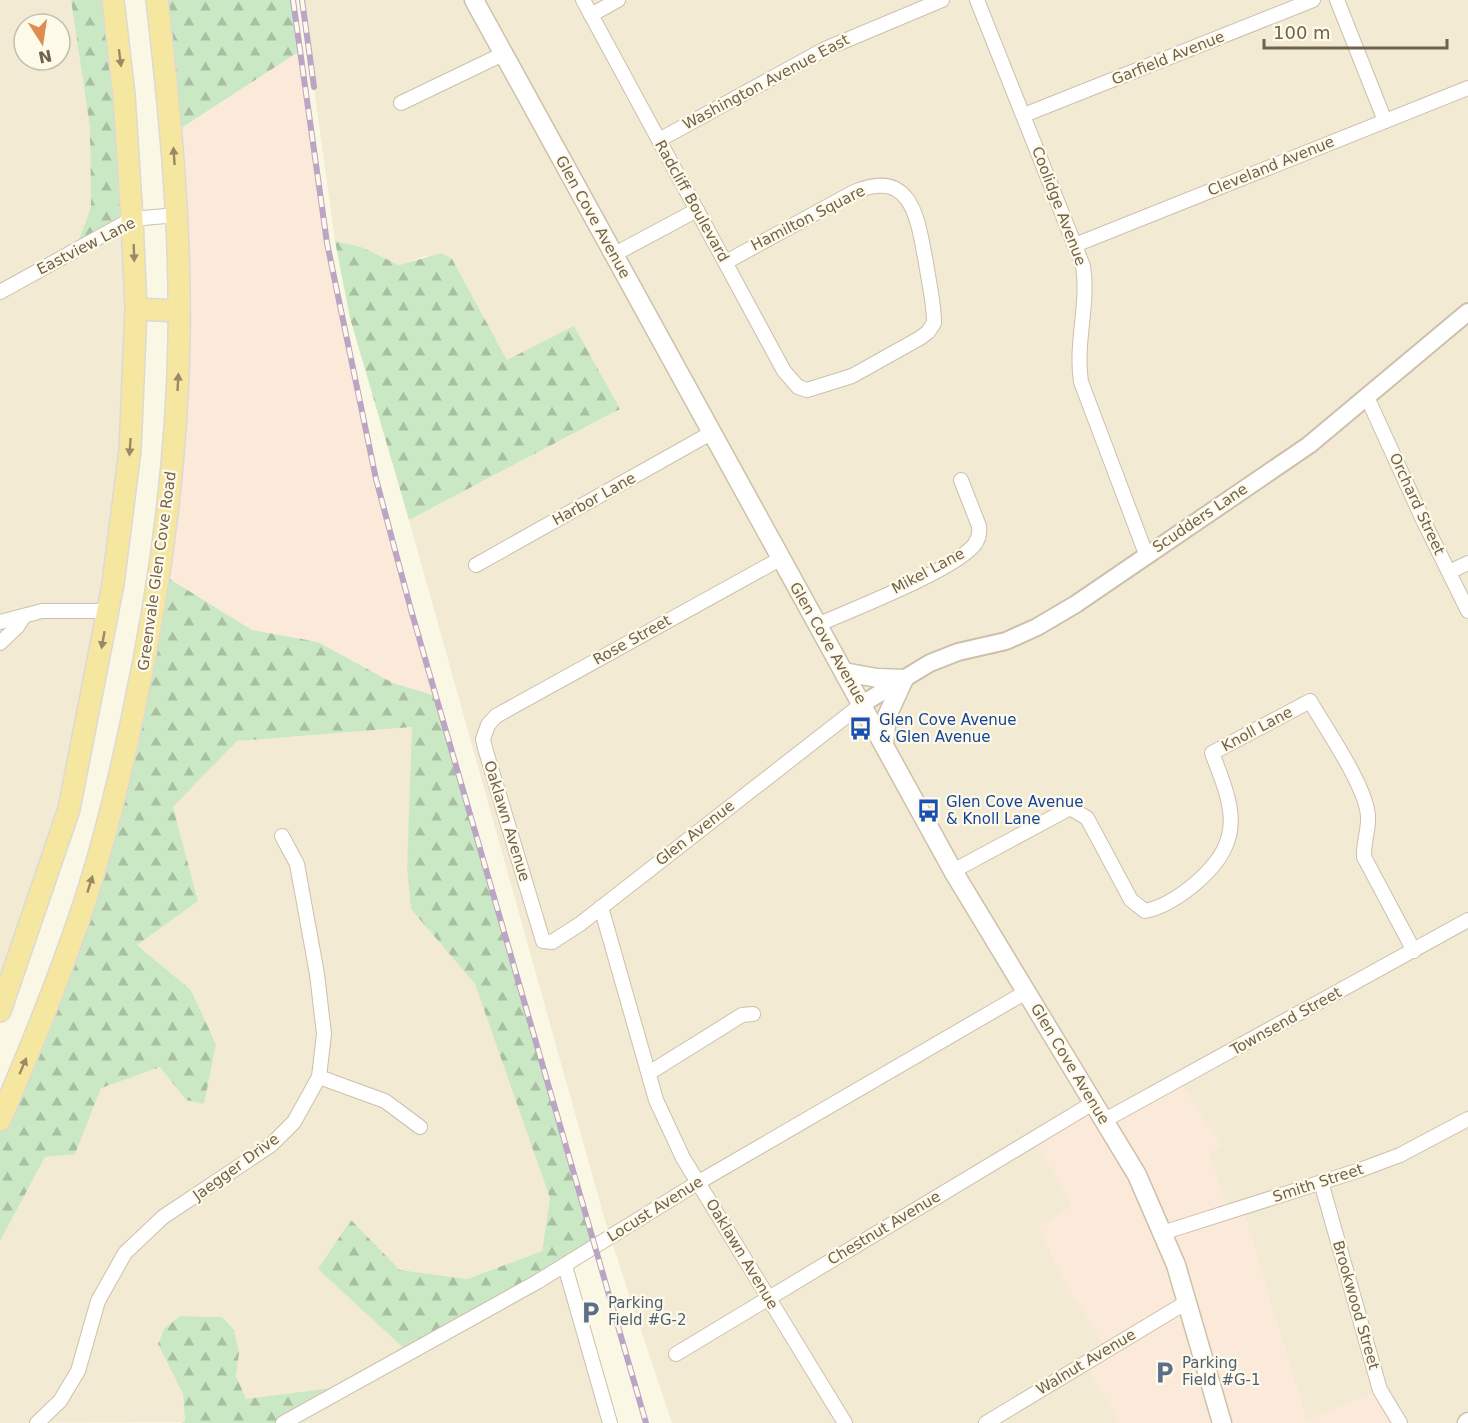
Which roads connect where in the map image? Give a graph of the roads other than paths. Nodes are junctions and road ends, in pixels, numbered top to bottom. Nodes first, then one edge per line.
1 (113, 0) edge
2 (157, 0) edge
3 (474, 0) edge
4 (583, 0) edge
5 (618, 0) edge
6 (942, 0) edge
7 (977, 0) edge
8 (1313, 0) edge
9 (1336, 0) edge
10 (591, 15) junction
11 (503, 54) junction
12 (1468, 87) edge
13 (401, 104) dead end
14 (1024, 115) junction
15 (1385, 121) junction
16 (659, 140) junction
17 (697, 210) junction
18 (177, 215) junction
19 (132, 219) junction
20 (1075, 245) junction
21 (614, 255) junction
22 (726, 262) junction
23 (0, 292) edge
24 (136, 309) junction
25 (179, 311) junction
26 (1468, 312) edge
27 (811, 389) joint
28 (1367, 397) junction
29 (711, 432) junction
30 (961, 480) dead end
31 (1146, 554) junction
32 (780, 559) junction
33 (1468, 563) edge
34 (476, 565) dead end
35 (1449, 572) junction
36 (108, 611) junction
37 (1468, 611) edge
38 (24, 616) junction
39 (0, 622) edge
40 (817, 625) junction
41 (0, 643) edge
42 (844, 672) junction
43 (904, 679) junction
44 (862, 704) junction
45 (488, 725) joint
46 (884, 744) junction
47 (282, 836) dead end
48 (953, 871) junction
49 (601, 907) junction
50 (537, 918) joint
51 (1468, 920) edge
52 (1414, 951) junction
53 (1026, 992) junction
54 (0, 1011) edge
55 (753, 1014) dead end
56 (649, 1073) junction
57 (319, 1077) junction
58 (1093, 1102) junction
59 (0, 1120) edge
60 (1105, 1120) junction
61 (1467, 1121) edge
62 (420, 1127) dead end
63 (699, 1182) junction
64 (1321, 1182) junction
65 (1162, 1233) junction
66 (565, 1266) junction
67 (769, 1298) junction
68 (1186, 1302) junction
69 (676, 1354) dead end
70 (37, 1423) edge
71 (283, 1423) edge
72 (610, 1423) edge
73 (845, 1423) edge
74 (986, 1423) edge
75 (1222, 1423) edge
76 (1400, 1423) edge

1 -> 19 main road
18 -> 2 main road, Greenvale Glen Cove Road
3 - 11 main road, Glen Cove Avenue
4 - 10 street, Radcliff Boulevard
5 - 10 street
6 - 16 street, Washington Avenue East
7 - 14 street, Coolidge Avenue
8 - 14 street, Garfield Avenue
9 - 15 street
10 - 16 street, Radcliff Boulevard
11 - 13 street
11 - 21 main road, Glen Cove Avenue
12 - 15 street, Cleveland Avenue
14 - 20 street, Coolidge Avenue
15 - 20 street, Cleveland Avenue
16 - 17 street, Radcliff Boulevard
17 - 21 street
17 - 22 street, Radcliff Boulevard
18 - 19 street, Eastview Lane
18 - 25 main road, Greenvale Glen Cove Road
19 - 23 street, Eastview Lane
19 -> 24 main road
20 - 31 street, Coolidge Avenue
21 - 29 main road, Glen Cove Avenue
22 - 27 street, Radcliff Boulevard
22 - 27 street, Hamilton Square
24 - 25 main road
24 -> 36 main road
59 -> 25 main road, Greenvale Glen Cove Road
26 - 28 street, Scudders Lane
28 - 31 street, Scudders Lane
28 - 35 street, Orchard Street
29 - 32 main road, Glen Cove Avenue
29 - 34 street, Harbor Lane
30 - 40 street, Mikel Lane
31 - 43 street, Scudders Lane
32 - 40 main road, Glen Cove Avenue
32 - 45 street, Rose Street
33 - 35 street
35 - 37 street, Orchard Street
36 - 38 street
36 -> 54 main road
38 - 39 street
38 - 41 street
40 - 42 main road, Glen Cove Avenue
42 - 43 main road
42 - 44 main road, Glen Cove Avenue
43 - 44 street, Scudders Lane
43 - 46 main road
44 - 46 main road, Glen Cove Avenue
44 - 49 street, Glen Avenue
45 - 50 street, Oaklawn Avenue
46 - 48 main road, Glen Cove Avenue
47 - 57 street, Jaegger Drive
48 - 52 street, Knoll Lane
48 - 53 main road, Glen Cove Avenue
49 - 50 street, Glen Avenue
49 - 56 street, Oaklawn Avenue
51 - 52 street, Townsend Street
52 - 60 street, Townsend Street
53 - 58 main road, Glen Cove Avenue
53 - 63 street, Locust Avenue
55 - 56 street
56 - 63 street, Oaklawn Avenue
57 - 62 street
57 - 70 street, Jaegger Drive
58 - 60 main road, Glen Cove Avenue
58 - 67 street, Chestnut Avenue
60 - 65 main road, Glen Cove Avenue
61 - 64 street, Smith Street
63 - 66 street, Locust Avenue
63 - 67 street, Oaklawn Avenue
64 - 65 street, Smith Street
64 - 76 street, Brookwood Street
65 - 68 main road, Glen Cove Avenue
66 - 71 street, Locust Avenue
66 - 72 street
67 - 69 street, Chestnut Avenue
67 - 73 street, Oaklawn Avenue
68 - 74 street, Walnut Avenue
68 - 75 main road, Glen Cove Avenue

